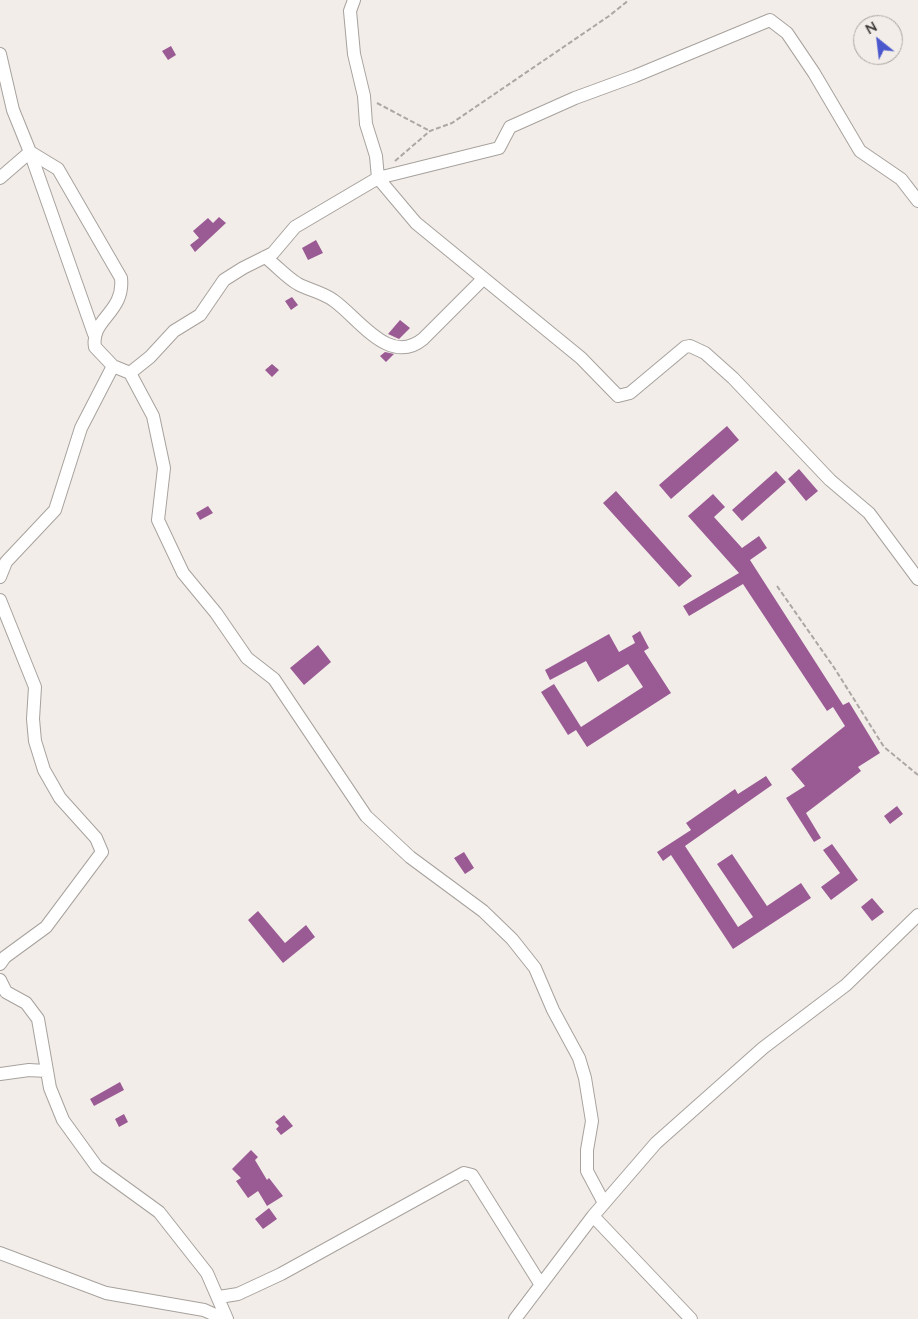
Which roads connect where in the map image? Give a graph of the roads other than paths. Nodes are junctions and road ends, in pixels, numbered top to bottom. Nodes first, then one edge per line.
1 (342, 0) edge
2 (352, 6) edge
3 (0, 54) edge
4 (30, 152) junction
5 (0, 178) edge
6 (378, 178) junction
7 (918, 201) edge
8 (265, 257) junction
9 (483, 279) junction
10 (94, 334) junction
11 (113, 366) junction
12 (130, 373) junction
13 (14, 553) junction
14 (0, 554) edge
15 (0, 577) edge
16 (918, 579) edge
17 (0, 600) edge
18 (918, 915) edge
19 (0, 964) edge
20 (0, 980) edge
21 (46, 1071) junction
22 (0, 1074) edge
23 (604, 1203) junction
24 (593, 1216) junction
25 (0, 1253) edge
26 (541, 1285) junction
27 (219, 1297) junction
28 (226, 1319) edge
29 (515, 1319) edge
30 (691, 1319) edge

1 - 2 street
2 - 6 street
3 - 4 street
4 - 5 street
4 - 10 street
4 - 10 street
6 - 7 street
6 - 8 street
6 - 9 street
8 - 9 street
8 - 12 street
9 - 16 street
10 - 11 street
11 - 12 street
11 - 13 street
12 - 23 street
13 - 14 street
13 - 15 street
17 - 19 street
18 - 23 street
20 - 21 street
21 - 22 street
21 - 27 street
23 - 24 street
24 - 26 street
24 - 30 street
25 - 28 street
26 - 27 street
26 - 29 street
27 - 28 street

